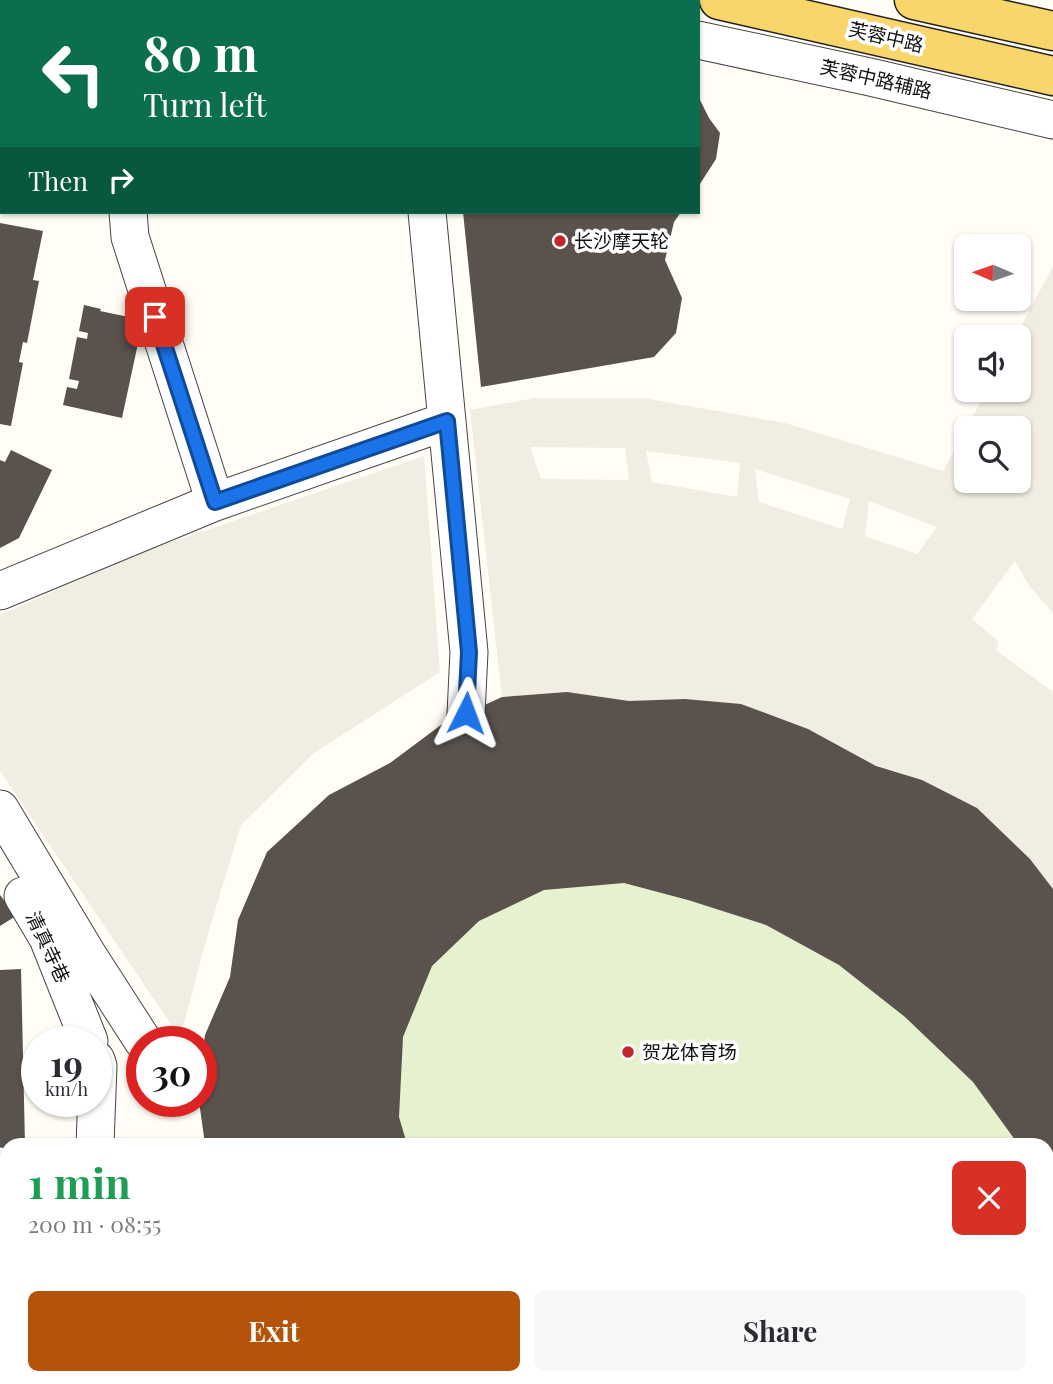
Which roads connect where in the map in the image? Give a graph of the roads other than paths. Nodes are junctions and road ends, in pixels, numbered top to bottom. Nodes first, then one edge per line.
1 (719, 0) edge
2 (914, 0) edge
3 (1053, 31) edge
4 (700, 40) edge
5 (1053, 76) edge
6 (1053, 120) edge
7 (128, 214) edge
8 (427, 214) edge
9 (447, 421) junction
10 (215, 502) junction
11 (0, 591) edge
12 (466, 713) dead end
13 (0, 809) edge
14 (0, 855) edge
15 (83, 1026) edge
16 (134, 1026) edge
17 (96, 1117) edge
18 (95, 1138) edge

1 - 5 main road, 芙蓉中路
2 - 3 main road
4 - 6 street, 芙蓉中路辅路
7 - 10 street
8 - 9 street
9 - 10 street
9 - 12 street
10 - 11 street
13 - 16 street
14 - 15 street, 清真寺巷
17 - 18 street

